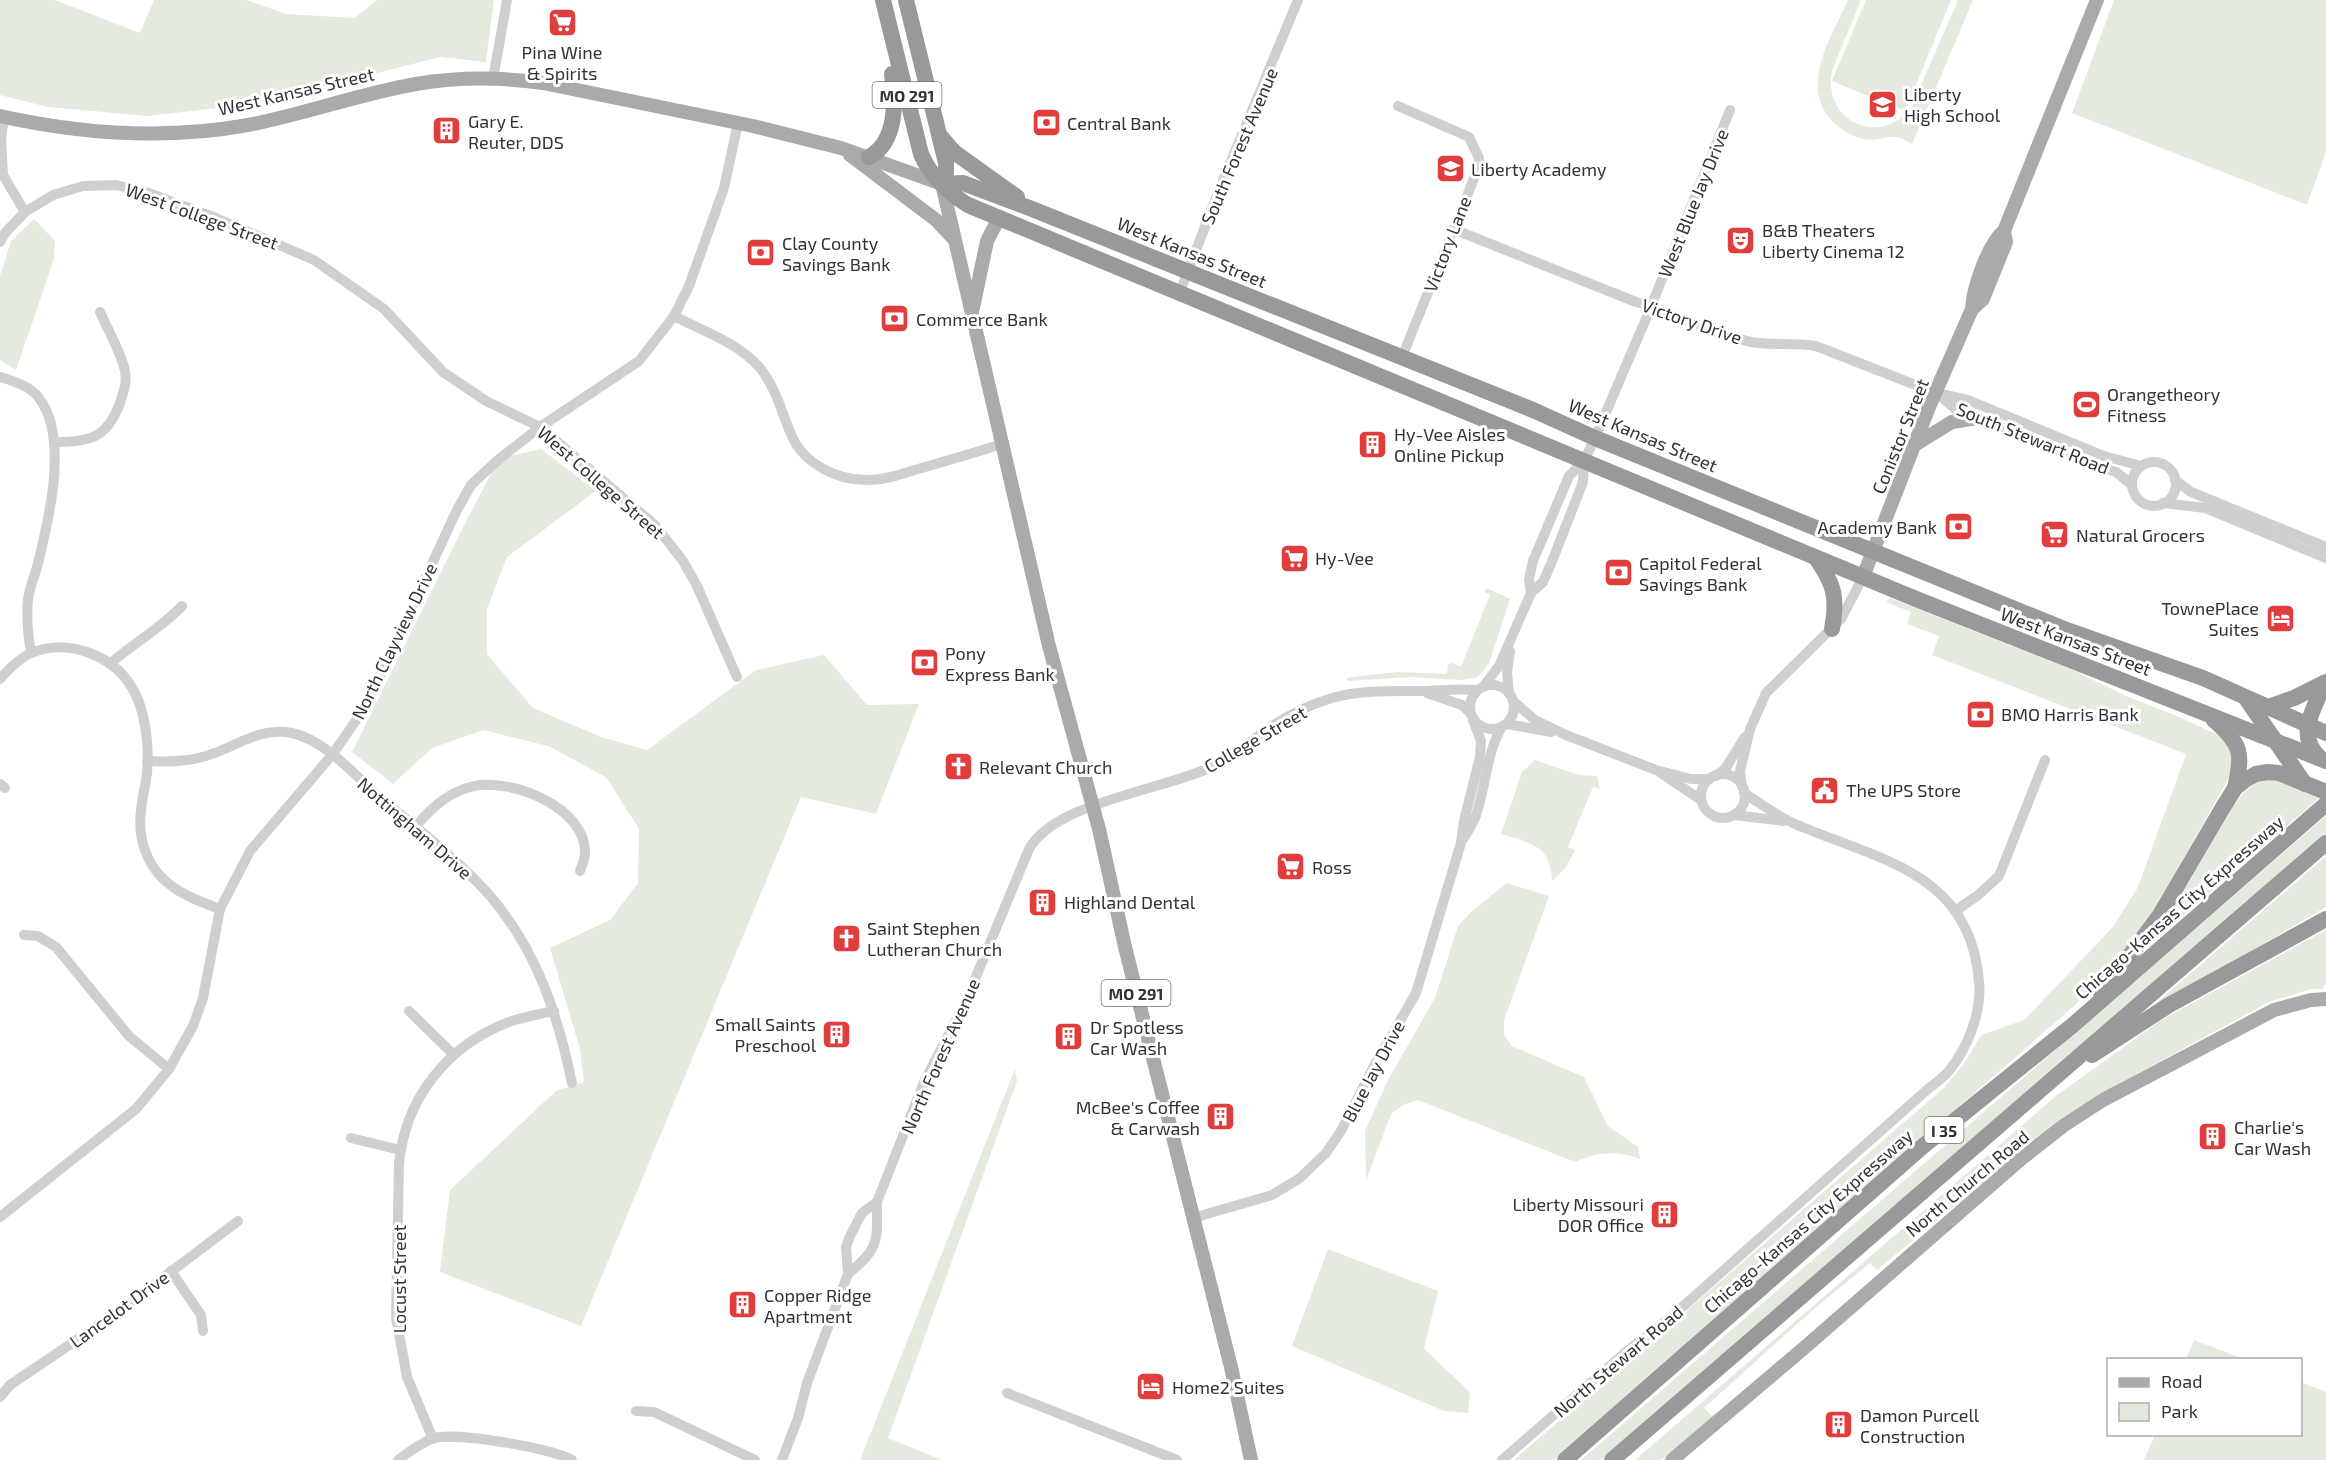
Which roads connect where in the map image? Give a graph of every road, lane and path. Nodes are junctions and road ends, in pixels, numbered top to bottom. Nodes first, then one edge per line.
1 (507, 0) edge
2 (884, 0) edge
3 (906, 0) edge
4 (1298, 0) edge
5 (2097, 0) edge
6 (892, 34) junction
7 (493, 79) junction
8 (1398, 105) dead end
9 (1730, 110) dead end
10 (2, 117) edge
11 (738, 123) junction
12 (938, 131) junction
13 (841, 148) junction
14 (869, 157) junction
15 (2, 174) edge
16 (942, 184) junction
17 (1032, 208) junction
18 (25, 212) junction
19 (999, 218) junction
20 (1453, 229) junction
21 (955, 241) junction
22 (0, 242) edge
23 (1188, 271) junction
24 (1180, 292) junction
25 (1652, 306) junction
26 (100, 312) dead end
27 (972, 313) junction
28 (674, 316) junction
29 (1402, 357) junction
30 (0, 376) edge
31 (1936, 393) junction
32 (1977, 418) junction
33 (540, 428) junction
34 (1595, 438) junction
35 (56, 442) junction
36 (1002, 444) junction
37 (1916, 444) junction
38 (1584, 461) junction
39 (2141, 466) junction
40 (2175, 480) junction
41 (2132, 485) junction
42 (2163, 503) junction
43 (2326, 547) edge
44 (1872, 552) junction
45 (1815, 557) junction
46 (2326, 558) edge
47 (1863, 577) junction
48 (1531, 593) junction
49 (182, 606) dead end
50 (1832, 629) junction
51 (1512, 639) junction
52 (31, 653) junction
53 (111, 663) junction
54 (737, 677) dead end
55 (0, 680) edge
56 (2326, 683) edge
57 (1480, 688) junction
58 (1421, 691) junction
59 (1511, 697) junction
60 (2245, 697) junction
61 (2268, 707) junction
62 (2204, 712) junction
63 (1472, 717) junction
64 (2308, 725) junction
65 (1504, 726) junction
66 (1750, 729) junction
67 (2326, 733) edge
68 (1566, 735) junction
69 (2273, 739) junction
70 (332, 755) junction
71 (2045, 759) dead end
72 (2324, 760) edge
73 (147, 761) junction
74 (1656, 770) junction
75 (1713, 777) junction
76 (2305, 784) junction
77 (2235, 788) junction
78 (1743, 790) junction
79 (2326, 792) edge
80 (1701, 800) junction
81 (2326, 804) edge
82 (1092, 806) junction
83 (1734, 815) junction
84 (1792, 823) junction
85 (415, 827) junction
86 (1461, 843) junction
87 (2326, 843) edge
88 (580, 871) dead end
89 (220, 909) junction
90 (1955, 910) junction
91 (2326, 919) edge
92 (24, 935) dead end
93 (2326, 999) edge
94 (409, 1011) dead end
95 (554, 1011) junction
96 (2073, 1025) junction
97 (453, 1054) junction
98 (169, 1069) junction
99 (2060, 1073) junction
100 (572, 1083) dead end
101 (351, 1138) dead end
102 (400, 1150) junction
103 (877, 1202) junction
104 (0, 1217) edge
105 (1193, 1218) junction
106 (238, 1221) dead end
107 (171, 1271) junction
108 (848, 1274) junction
109 (204, 1331) dead end
110 (1006, 1393) dead end
111 (0, 1397) edge
112 (636, 1411) dead end
113 (433, 1439) junction
114 (398, 1460) edge
115 (572, 1460) edge
116 (755, 1460) edge
117 (782, 1460) edge
118 (1177, 1460) edge
119 (1251, 1460) edge
120 (1502, 1460) edge
121 (1565, 1460) edge
122 (1612, 1460) edge
123 (1672, 1460) edge

1 - 7 street
2 - 6 highway, MO 291
3 - 12 highway, MO 291
4 - 23 street, South Forest Avenue
5 - 31 main road, Conistor Street
6 - 14 highway
6 - 16 highway, MO 291
7 - 10 main road, West Kansas Street
7 - 11 main road, West Kansas Street
8 - 20 street, Victory Lane
9 - 25 street, West Blue Jay Drive
10 - 15 street
11 - 13 main road, West Kansas Street
11 - 28 street, North Clayview Drive
12 - 16 highway, MO 291
12 - 17 highway
13 - 14 main road, West Kansas Street
13 - 21 main road
14 - 16 main road, West Kansas Street
15 - 18 street
16 - 17 highway, West Kansas Street
16 - 19 highway, West Kansas Street
16 - 21 main road, MO 291
17 - 23 highway, West Kansas Street
18 - 22 street, West College Street
18 - 33 street, West College Street
19 - 24 highway, West Kansas Street
19 - 27 main road
20 - 25 street, Victory Drive
20 - 29 street, Victory Lane
21 - 27 main road, MO 291
23 - 24 street, South Forest Avenue
23 - 29 highway, West Kansas Street
24 - 38 highway, West Kansas Street
25 - 31 street, Victory Drive
25 - 34 street, West Blue Jay Drive
26 - 35 street
27 - 36 main road, MO 291
28 - 33 street, North Clayview Drive
28 - 36 street
29 - 34 highway, West Kansas Street
30 - 35 street
31 - 32 street, South Stewart Road
31 - 37 main road, Conistor Street
31 - 39 street, South Stewart Road
32 - 37 main road
32 - 41 street, South Stewart Road
33 - 54 street, West College Street
33 - 70 street, North Clayview Drive
34 - 38 street, West Blue Jay Drive
34 - 44 highway, West Kansas Street
35 - 52 street
36 - 82 main road, MO 291
37 - 44 main road, Conistor Street
38 - 45 highway, West Kansas Street
38 - 48 street
38 - 48 street
39 - 40 street
39 - 41 street
40 - 42 street
40 - 43 street
41 - 42 street
42 - 46 street
44 - 47 main road, Conistor Street
44 - 60 highway, West Kansas Street
45 - 47 highway, West Kansas Street
45 - 50 highway
47 - 50 street
47 - 62 highway, West Kansas Street
48 - 51 street
49 - 53 street
50 - 66 street
51 - 57 street
51 - 59 street
52 - 53 street
52 - 55 street
53 - 73 street
56 - 61 highway
56 - 64 highway
57 - 58 street, College Street
57 - 59 street
57 - 63 street
58 - 63 street, College Street
58 - 82 street, College Street
59 - 65 street
59 - 68 street
60 - 61 highway, West Kansas Street
60 - 69 highway
61 - 64 highway, West Kansas Street
62 - 69 highway, West Kansas Street
62 - 77 highway
63 - 65 street
63 - 86 street, Blue Jay Drive
64 - 67 highway, West Kansas Street
64 - 72 highway
65 - 68 street
65 - 86 street, Blue Jay Drive
66 - 75 street
66 - 78 street
68 - 74 street
69 - 72 highway, West Kansas Street
69 - 76 highway
70 - 73 street, Nottingham Drive
70 - 85 street, Nottingham Drive
70 - 89 street, North Clayview Drive
71 - 90 street
73 - 89 street
74 - 75 street
74 - 80 street
75 - 78 street
75 - 80 street
76 - 77 highway
76 - 79 highway
77 - 96 highway
78 - 83 street
78 - 84 street, North Stewart Road
80 - 83 street
81 - 96 highway, Chicago-Kansas City Expressway / I 35
82 - 103 street, North Forest Avenue
82 - 105 main road, MO 291
83 - 84 street, North Stewart Road
84 - 90 street, North Stewart Road
85 - 88 street
85 - 95 street, Nottingham Drive
86 - 105 street, Blue Jay Drive
87 - 99 highway, I 35
89 - 98 street, North Clayview Drive
90 - 120 street, North Stewart Road
91 - 99 highway
92 - 98 street
93 - 123 main road, North Church Road
94 - 97 street
95 - 97 street, Locust Street
95 - 100 street, Nottingham Drive
96 - 121 highway, Chicago-Kansas City Expressway / I 35
97 - 102 street, Locust Street
98 - 104 street, North Clayview Drive
99 - 122 highway, I 35
101 - 102 street
102 - 113 street, Locust Street
103 - 108 street, North Forest Avenue
103 - 108 street, North Forest Avenue
105 - 119 main road, MO 291
106 - 107 street, Lancelot Drive
107 - 109 street
107 - 111 street, Lancelot Drive
108 - 117 street, North Forest Avenue
110 - 118 street
112 - 116 street
113 - 114 street
113 - 115 street

